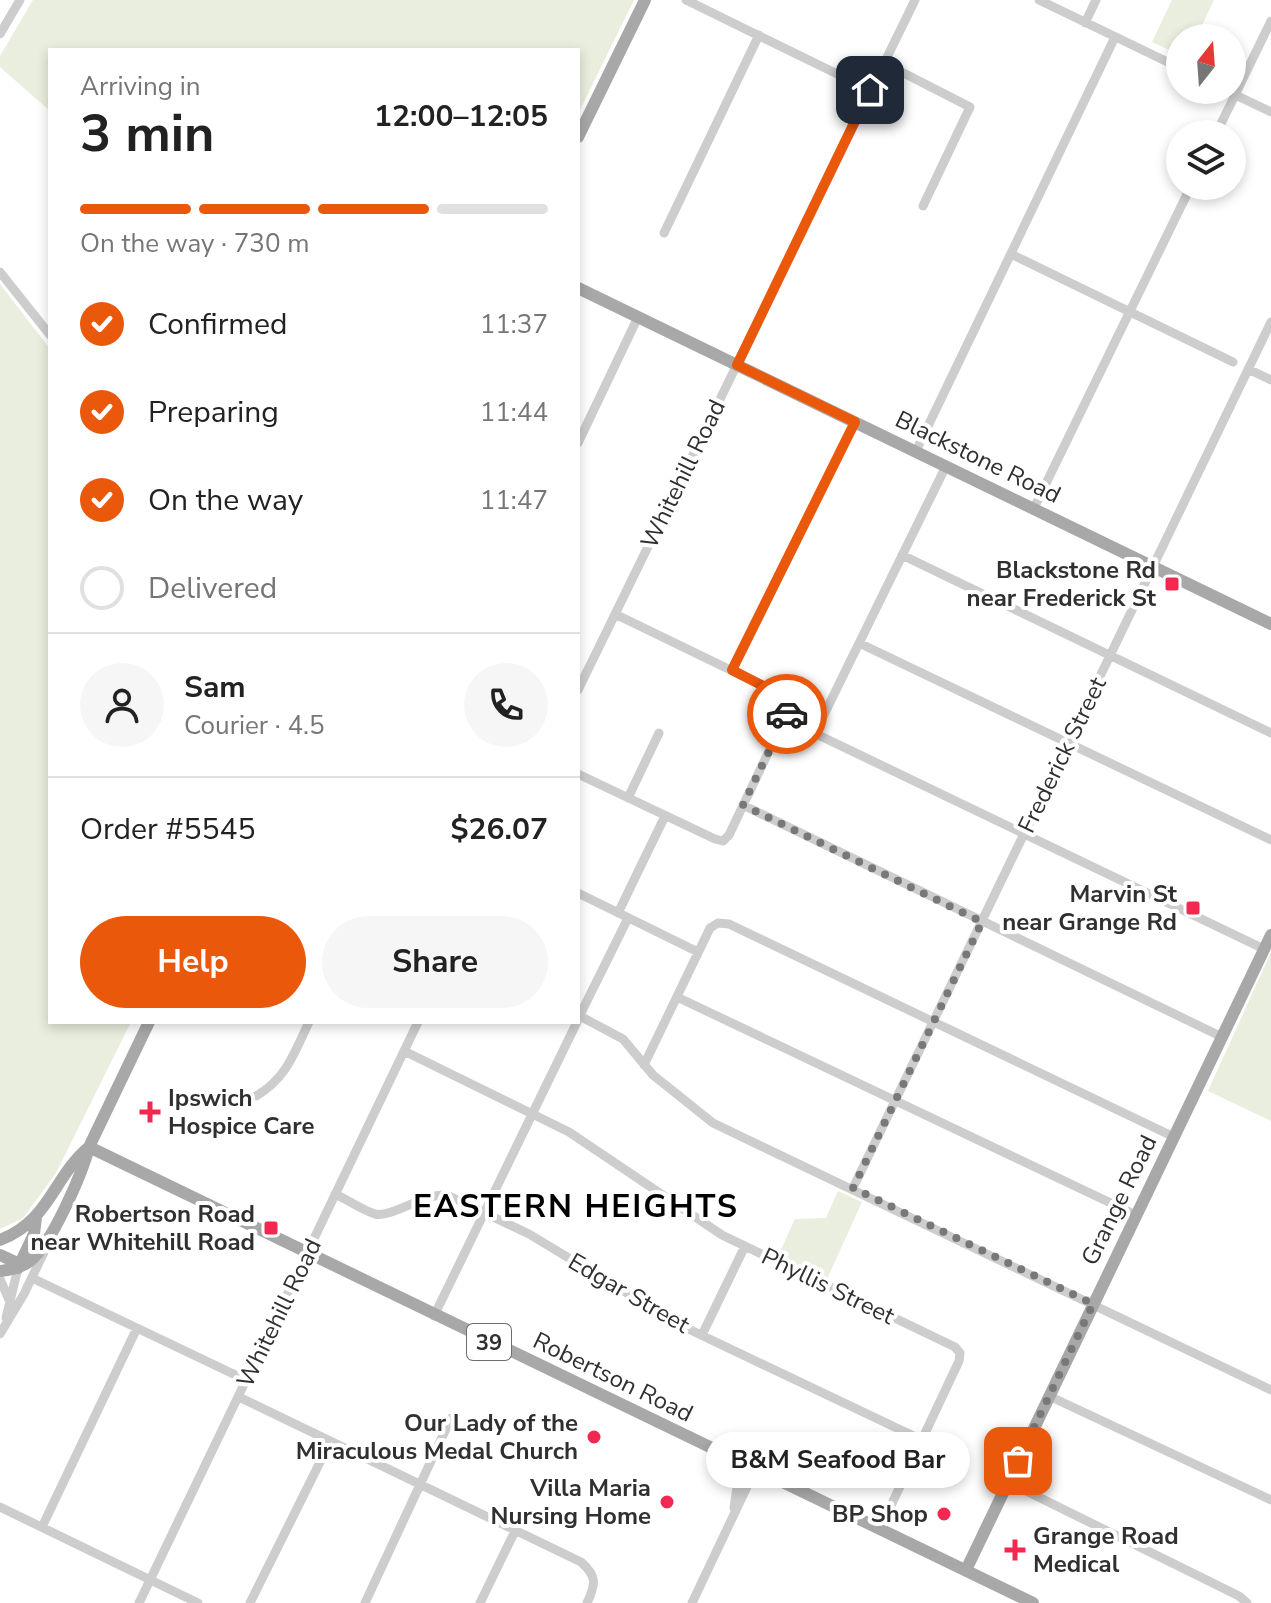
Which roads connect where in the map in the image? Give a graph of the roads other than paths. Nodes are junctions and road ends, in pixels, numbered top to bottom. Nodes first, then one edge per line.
1 (20, 0) edge
2 (645, 0) edge
3 (686, 0) edge
4 (915, 0) edge
5 (1039, 0) edge
6 (1096, 0) edge
7 (1271, 21) edge
8 (1085, 23) junction
9 (0, 34) edge
10 (759, 35) junction
11 (1115, 37) junction
12 (1166, 61) edge
13 (884, 63) junction
14 (1246, 64) edge
15 (870, 90) junction
16 (1246, 100) edge
17 (1271, 112) edge
18 (580, 133) edge
19 (1184, 200) edge
20 (923, 206) dead end
21 (664, 233) dead end
22 (1011, 254) junction
23 (0, 272) edge
24 (580, 289) edge
25 (1129, 312) junction
26 (638, 317) junction
27 (1271, 322) edge
28 (48, 332) edge
29 (1233, 362) dead end
30 (737, 365) junction
31 (1248, 369) junction
32 (1271, 380) edge
33 (855, 422) junction
34 (580, 439) edge
35 (916, 451) junction
36 (946, 466) junction
37 (1034, 508) junction
38 (902, 555) junction
39 (1153, 566) junction
40 (615, 614) junction
41 (1271, 624) edge
42 (859, 643) junction
43 (1110, 655) junction
44 (732, 670) junction
45 (580, 686) edge
46 (785, 719) junction
47 (659, 733) dead end
48 (815, 733) junction
49 (1271, 733) edge
50 (1068, 744) junction
51 (580, 775) edge
52 (628, 798) junction
53 (743, 805) junction
54 (665, 816) junction
55 (1024, 833) junction
56 (1271, 840) edge
57 (580, 894) edge
58 (623, 915) junction
59 (982, 922) junction
60 (1271, 935) edge
61 (1264, 949) junction
62 (698, 952) junction
63 (677, 997) junction
64 (580, 1013) edge
65 (580, 1019) edge
66 (934, 1022) junction
67 (148, 1024) edge
68 (308, 1024) edge
69 (417, 1024) edge
70 (575, 1024) edge
71 (1222, 1037) junction
72 (404, 1051) junction
73 (644, 1065) junction
74 (256, 1096) dead end
75 (896, 1101) junction
76 (532, 1114) junction
77 (1174, 1137) junction
78 (89, 1147) junction
79 (853, 1188) junction
80 (335, 1194) junction
81 (484, 1213) junction
82 (37, 1215) junction
83 (1136, 1215) junction
84 (54, 1227) junction
85 (0, 1240) edge
86 (745, 1246) junction
87 (306, 1254) junction
88 (0, 1255) edge
89 (18, 1268) junction
90 (0, 1271) edge
91 (32, 1278) junction
92 (0, 1279) edge
93 (1093, 1304) junction
94 (12, 1306) junction
95 (434, 1316) junction
96 (137, 1328) junction
97 (2, 1329) edge
98 (702, 1335) junction
99 (246, 1380) junction
100 (1271, 1390) edge
101 (1049, 1396) junction
102 (239, 1397) junction
103 (451, 1418) dead end
104 (922, 1440) junction
105 (330, 1442) junction
106 (735, 1460) junction
107 (755, 1470) junction
108 (1008, 1482) junction
109 (421, 1487) junction
110 (1271, 1500) edge
111 (0, 1507) edge
112 (734, 1515) junction
113 (42, 1527) junction
114 (880, 1529) junction
115 (515, 1531) junction
116 (966, 1570) junction
117 (150, 1580) junction
118 (139, 1603) edge
119 (198, 1603) edge
120 (250, 1603) edge
121 (365, 1603) edge
122 (480, 1603) edge
123 (587, 1603) edge
124 (692, 1603) edge
125 (1033, 1603) edge
126 (1247, 1603) edge

1 - 9 street
2 - 18 main road
3 - 10 street
4 - 13 street, Whitehill Road
5 - 8 street
6 - 8 street
7 - 14 street
8 - 11 street
10 - 15 street
10 - 21 street
11 - 12 street
11 - 22 street
13 - 15 street, Whitehill Road
13 - 20 street
15 - 30 street, Whitehill Road
16 - 17 street
19 - 25 street
22 - 25 street
22 - 35 street
23 - 28 street
24 - 26 main road, Blackstone Road
25 - 29 street
25 - 37 street
26 - 30 main road, Blackstone Road
26 - 34 street
27 - 31 street, Frederick Street
30 - 33 main road, Blackstone Road
30 - 40 street, Whitehill Road
31 - 32 street
31 - 39 street, Frederick Street
33 - 35 main road, Blackstone Road
33 - 44 street
35 - 36 main road, Blackstone Road
36 - 37 main road, Blackstone Road
36 - 38 street
37 - 39 main road, Blackstone Road
38 - 42 street
38 - 43 street
39 - 41 main road, Blackstone Road
39 - 43 street, Frederick Street
40 - 44 street
40 - 45 street, Whitehill Road
42 - 48 street
42 - 50 street
43 - 49 street
43 - 50 street, Frederick Street
44 - 46 street
46 - 48 street
46 - 53 street
47 - 52 street
48 - 55 street
50 - 55 street, Frederick Street
50 - 56 street
51 - 52 street
52 - 54 street
53 - 54 street
53 - 59 street
54 - 58 street
55 - 59 street, Frederick Street
55 - 61 street
57 - 58 street
58 - 62 street
58 - 64 street
59 - 66 street, Frederick Street
59 - 71 street
60 - 61 main road, Grange Road
61 - 71 main road, Grange Road
62 - 63 street
62 - 66 street
63 - 73 street
63 - 75 street
65 - 73 street
66 - 75 street, Frederick Street
66 - 77 street
67 - 78 main road
68 - 74 street
69 - 72 street, Whitehill Road
70 - 76 street
71 - 77 main road, Grange Road
72 - 76 street, Phyllis Street
72 - 80 street, Whitehill Road
73 - 79 street
75 - 79 street, Frederick Street
75 - 83 street
76 - 81 street
76 - 86 street, Phyllis Street
77 - 83 main road, Grange Road
78 - 82 main road
78 - 84 main road
78 - 87 main road, Robertson Road / 39
79 - 93 street
80 - 81 street, Edgar Street
80 - 87 street, Whitehill Road
81 - 95 street
81 - 98 street, Edgar Street
82 - 85 main road
82 - 89 main road
83 - 93 main road, Grange Road
84 - 89 main road
84 - 91 street
86 - 98 street
86 - 104 street, Phyllis Street
87 - 95 main road, Robertson Road / 39
87 - 99 street, Whitehill Road
88 - 89 main road
89 - 90 main road
89 - 94 street
91 - 94 street
91 - 96 street
92 - 94 street
93 - 100 street
93 - 101 main road, Grange Road
94 - 97 street
95 - 106 main road, Robertson Road / 39
96 - 99 street
96 - 113 street
98 - 104 street, Edgar Street
99 - 102 street, Whitehill Road
101 - 108 main road, Grange Road
101 - 110 street
102 - 105 street
102 - 117 street, Whitehill Road
103 - 109 street
104 - 114 street
105 - 109 street
105 - 120 street
106 - 107 main road, Robertson Road / 39
106 - 112 street
107 - 112 street
107 - 114 main road, Robertson Road / 39
108 - 116 main road, Grange Road
108 - 126 street
109 - 115 street
109 - 121 street
111 - 113 street
112 - 124 street
113 - 117 street
114 - 116 main road, Robertson Road / 39
115 - 122 street
115 - 123 street
116 - 125 main road, Robertson Road / 39
117 - 118 street, Whitehill Road
117 - 119 street

